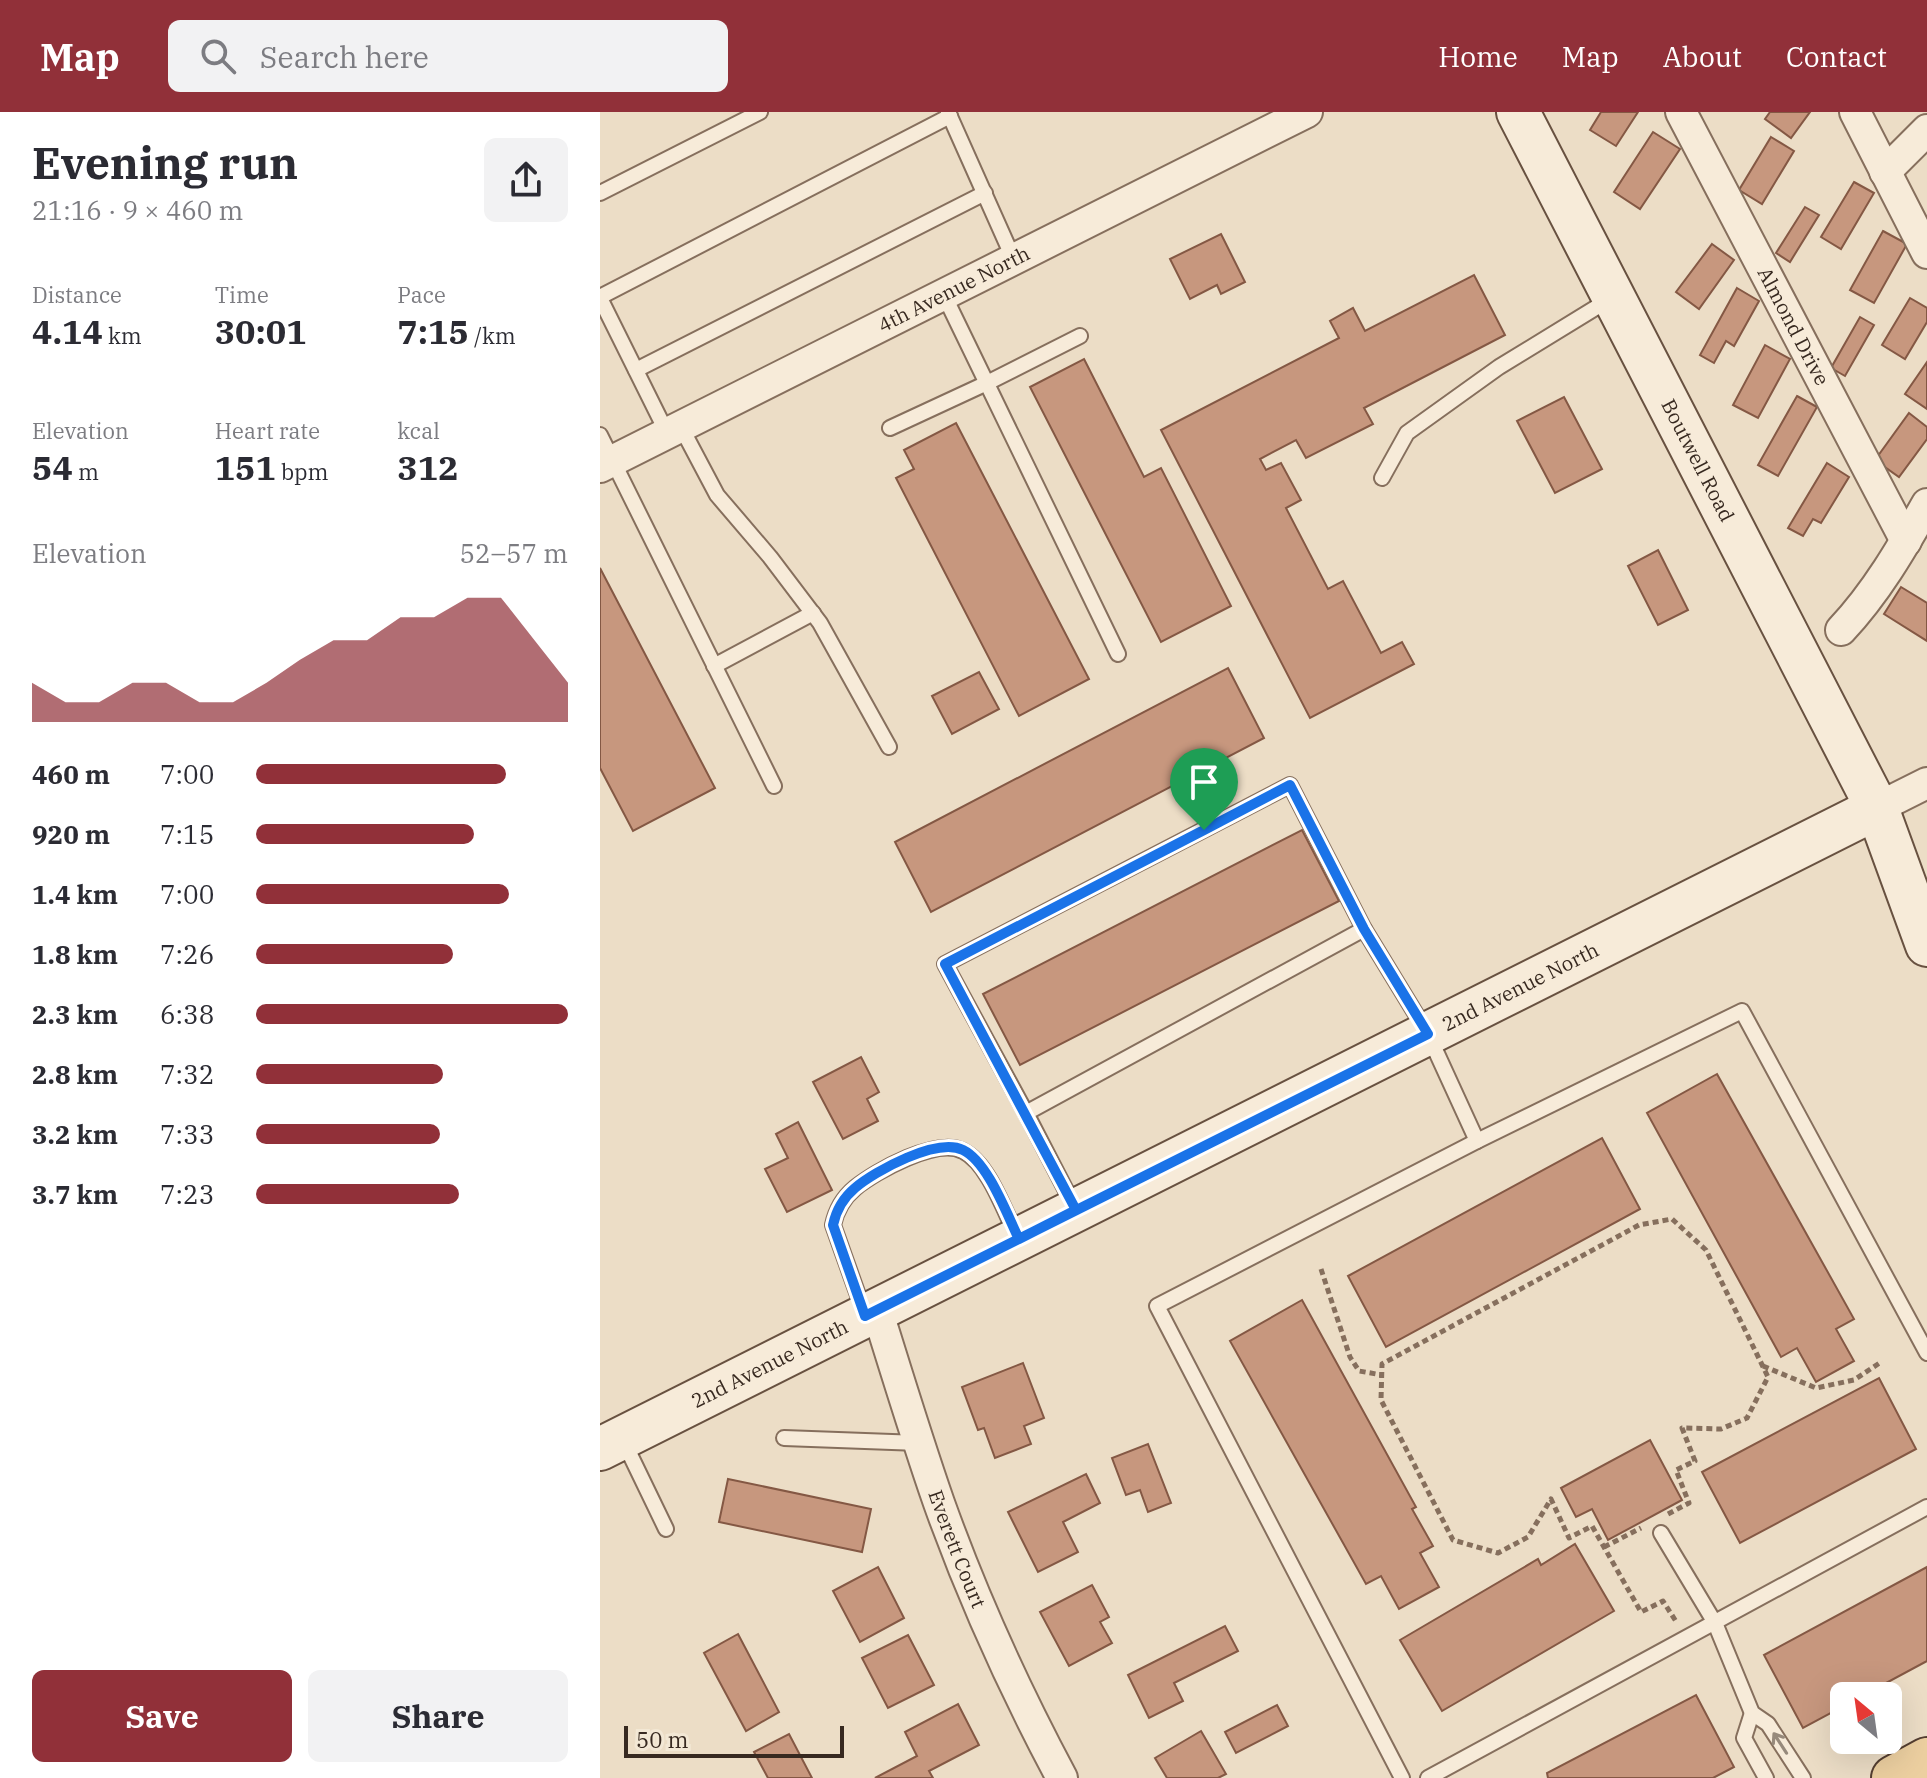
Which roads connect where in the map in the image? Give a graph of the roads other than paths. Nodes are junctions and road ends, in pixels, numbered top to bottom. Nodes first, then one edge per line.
1 (760, 112) edge
2 (1307, 112) edge
3 (1518, 112) edge
4 (1681, 112) edge
5 (1855, 112) edge
6 (949, 114) edge
7 (1927, 130) edge
8 (1885, 172) junction
9 (600, 193) edge
10 (985, 193) junction
11 (1927, 253) edge
12 (1014, 260) junction
13 (944, 295) junction
14 (1614, 297) junction
15 (600, 298) edge
16 (1080, 336) dead end
17 (636, 370) junction
18 (987, 383) junction
19 (890, 428) dead end
20 (674, 430) junction
21 (605, 454) edge
22 (1382, 478) dead end
23 (1927, 504) edge
24 (1906, 541) junction
25 (813, 613) junction
26 (1841, 630) dead end
27 (1118, 654) dead end
28 (714, 666) junction
29 (889, 747) dead end
30 (1927, 783) edge
31 (774, 786) dead end
32 (1877, 808) junction
33 (1918, 891) edge
34 (1364, 929) junction
35 (1927, 945) edge
36 (1428, 1034) junction
37 (1026, 1113) junction
38 (1477, 1141) junction
39 (1076, 1210) junction
40 (1019, 1239) junction
41 (871, 1313) junction
42 (1927, 1353) edge
43 (784, 1438) dead end
44 (920, 1443) junction
45 (611, 1444) edge
46 (1927, 1507) edge
47 (1657, 1528) road end
48 (666, 1529) dead end
49 (1715, 1623) junction
50 (1752, 1713) junction
51 (1927, 1760) edge
52 (1062, 1778) edge
53 (1402, 1778) edge
54 (1428, 1778) edge
55 (1766, 1778) edge
56 (1803, 1778) edge
57 (1894, 1778) edge

1 - 9 lane
2 - 12 street, 4th Avenue North
3 - 14 street, Boutwell Road
4 - 24 street, Almond Drive
5 - 8 street
6 - 10 lane
6 - 15 lane
7 - 8 street
8 - 11 street
10 - 12 lane
10 - 17 lane
12 - 13 street, 4th Avenue North
13 - 18 lane
13 - 20 street, 4th Avenue North
14 - 22 lane
14 - 32 street, Boutwell Road
15 - 17 lane
16 - 18 lane
17 - 20 lane
18 - 19 lane
18 - 27 lane
20 - 21 street, 4th Avenue North
20 - 25 lane
21 - 28 lane
23 - 24 street
24 - 26 street
25 - 28 lane
25 - 29 lane
28 - 31 lane
30 - 32 street, 2nd Avenue North
32 - 33 street, Boutwell Road
32 - 36 street, 2nd Avenue North
33 - 35 street, Boutwell Road
34 - 36 lane
34 - 37 lane
34 - 37 lane
36 - 38 lane
36 - 39 street, 2nd Avenue North
37 - 39 lane
38 - 42 lane
38 - 53 lane
39 - 40 street, 2nd Avenue North
40 - 41 street, 2nd Avenue North
40 - 41 lane
41 - 44 street, Everett Court
41 - 45 street, 2nd Avenue North
43 - 44 lane
44 - 52 street, Everett Court
45 - 48 lane
46 - 49 lane
47 - 49 lane
49 - 50 lane
49 - 54 lane
50 - 55 lane
56 -> 50 lane
51 - 57 main road

